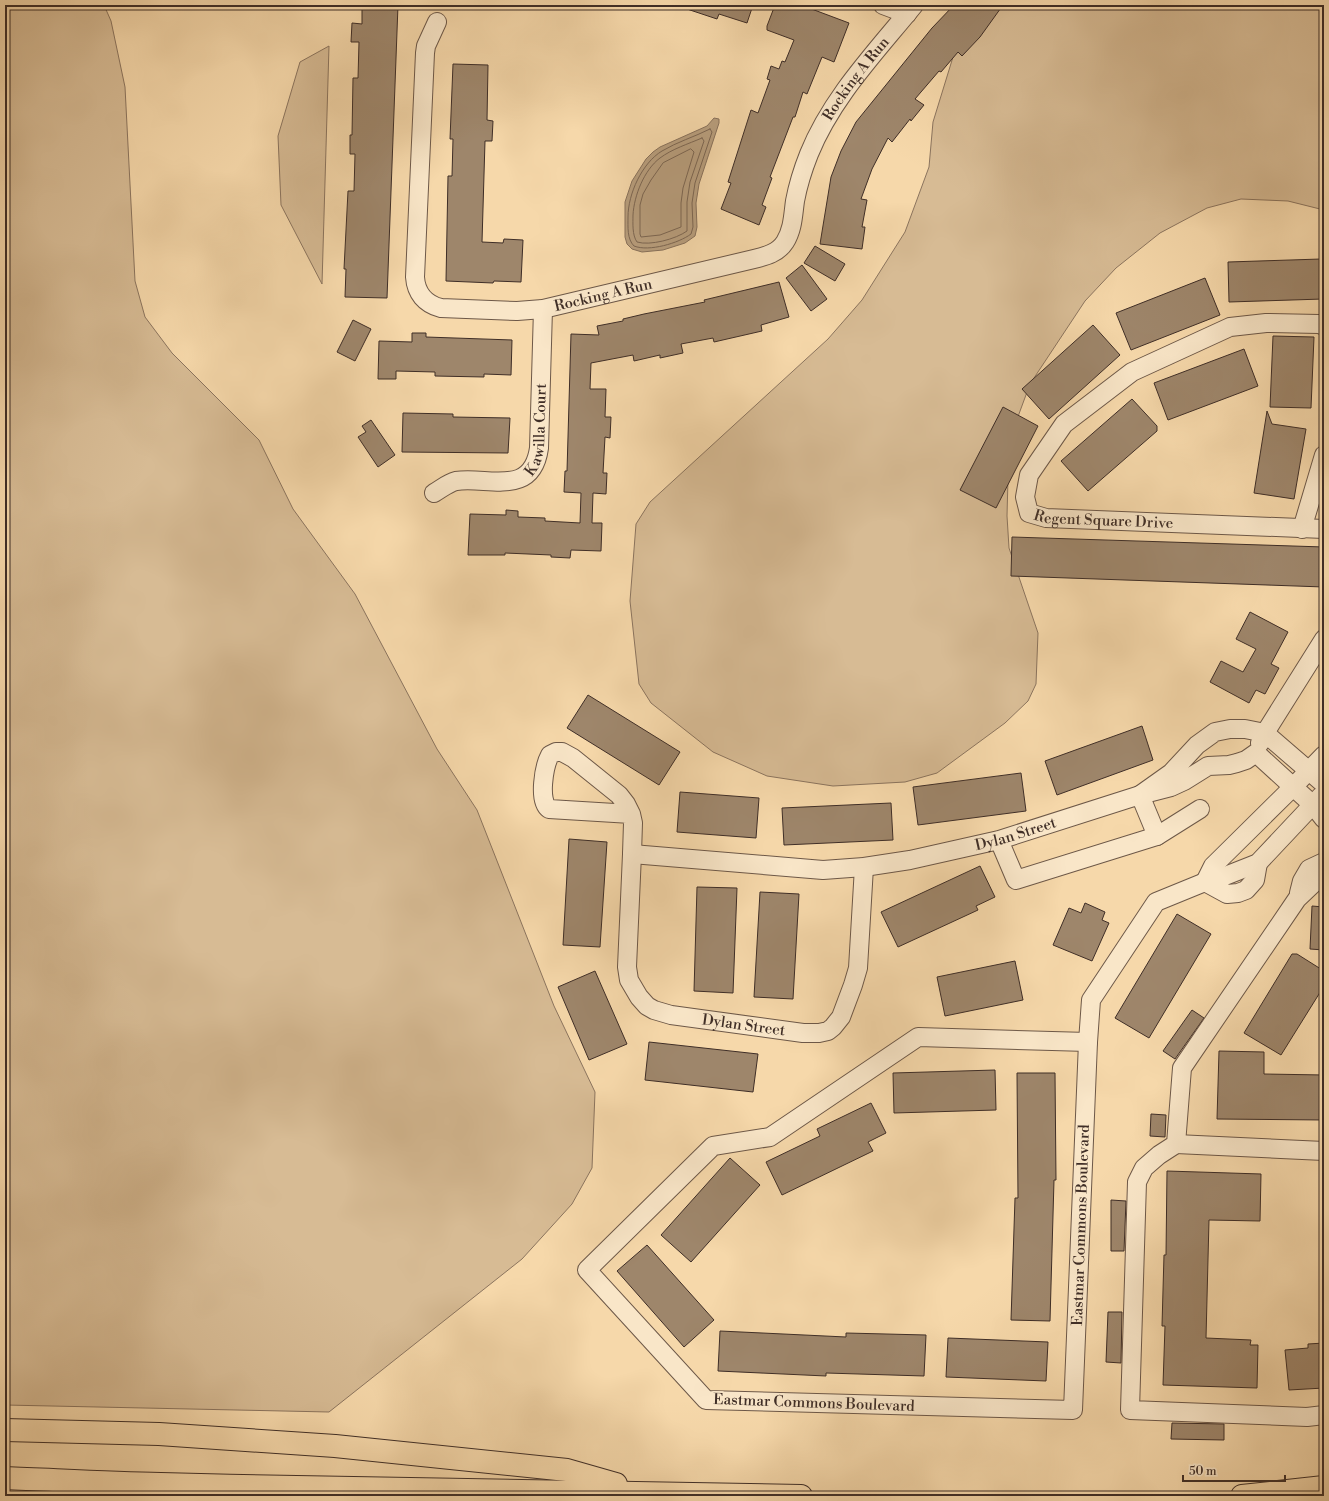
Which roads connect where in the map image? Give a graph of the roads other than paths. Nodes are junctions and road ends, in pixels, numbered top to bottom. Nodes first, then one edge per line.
1 (883, 5) edge
2 (911, 9) edge
3 (437, 22) dead end
4 (544, 308) junction
5 (1324, 326) edge
6 (1324, 455) edge
7 (434, 492) dead end
8 (1302, 528) junction
9 (1324, 529) edge
10 (1324, 639) edge
11 (1265, 733) junction
12 (1256, 753) junction
13 (1324, 755) edge
14 (1309, 770) junction
15 (1324, 784) edge
16 (1293, 787) junction
17 (1140, 795) junction
18 (1318, 799) edge
19 (1200, 809) dead end
20 (631, 814) junction
21 (1324, 819) edge
22 (1157, 836) junction
23 (999, 840) junction
24 (632, 854) junction
25 (1324, 862) edge
26 (864, 867) junction
27 (1324, 876) edge
28 (1204, 882) junction
29 (1297, 899) junction
30 (1088, 1042) junction
31 (1176, 1144) junction
32 (1324, 1151) edge
33 (1324, 1415) edge
34 (5, 1430) edge
35 (5, 1478) edge
36 (1324, 1486) edge
37 (643, 1491) junction
38 (801, 1496) edge
39 (1242, 1496) edge

1 - 2 street
2 - 4 street, Rocking A Run
3 - 4 street, Rocking A Run
4 - 7 street, Kawilla Court
5 - 8 street, Regent Square Drive
6 - 8 street
8 - 9 street, Regent Square Drive
10 - 11 street
11 - 12 street
11 - 14 street, Dylan Street
11 - 17 street, Dylan Street
12 - 16 street
12 - 17 street, Dylan Street
13 - 14 street
14 - 15 street, Dylan Street
14 - 16 street
16 - 18 street
16 - 28 street
17 - 22 street
17 - 23 street, Dylan Street
18 - 21 street
18 - 28 street, Eastmar Commons Boulevard
19 - 22 street
20 - 20 street, Dylan Street
20 - 24 street, Dylan Street
22 - 23 street
23 - 26 street, Dylan Street
24 - 26 street, Dylan Street
24 - 26 street, Dylan Street
25 - 29 street
27 - 29 street
28 - 30 street, Eastmar Commons Boulevard
29 - 31 street
30 - 30 street, Eastmar Commons Boulevard
31 - 32 street
31 - 33 street
34 - 37 highway
35 - 37 highway
36 - 39 highway
37 - 38 highway

